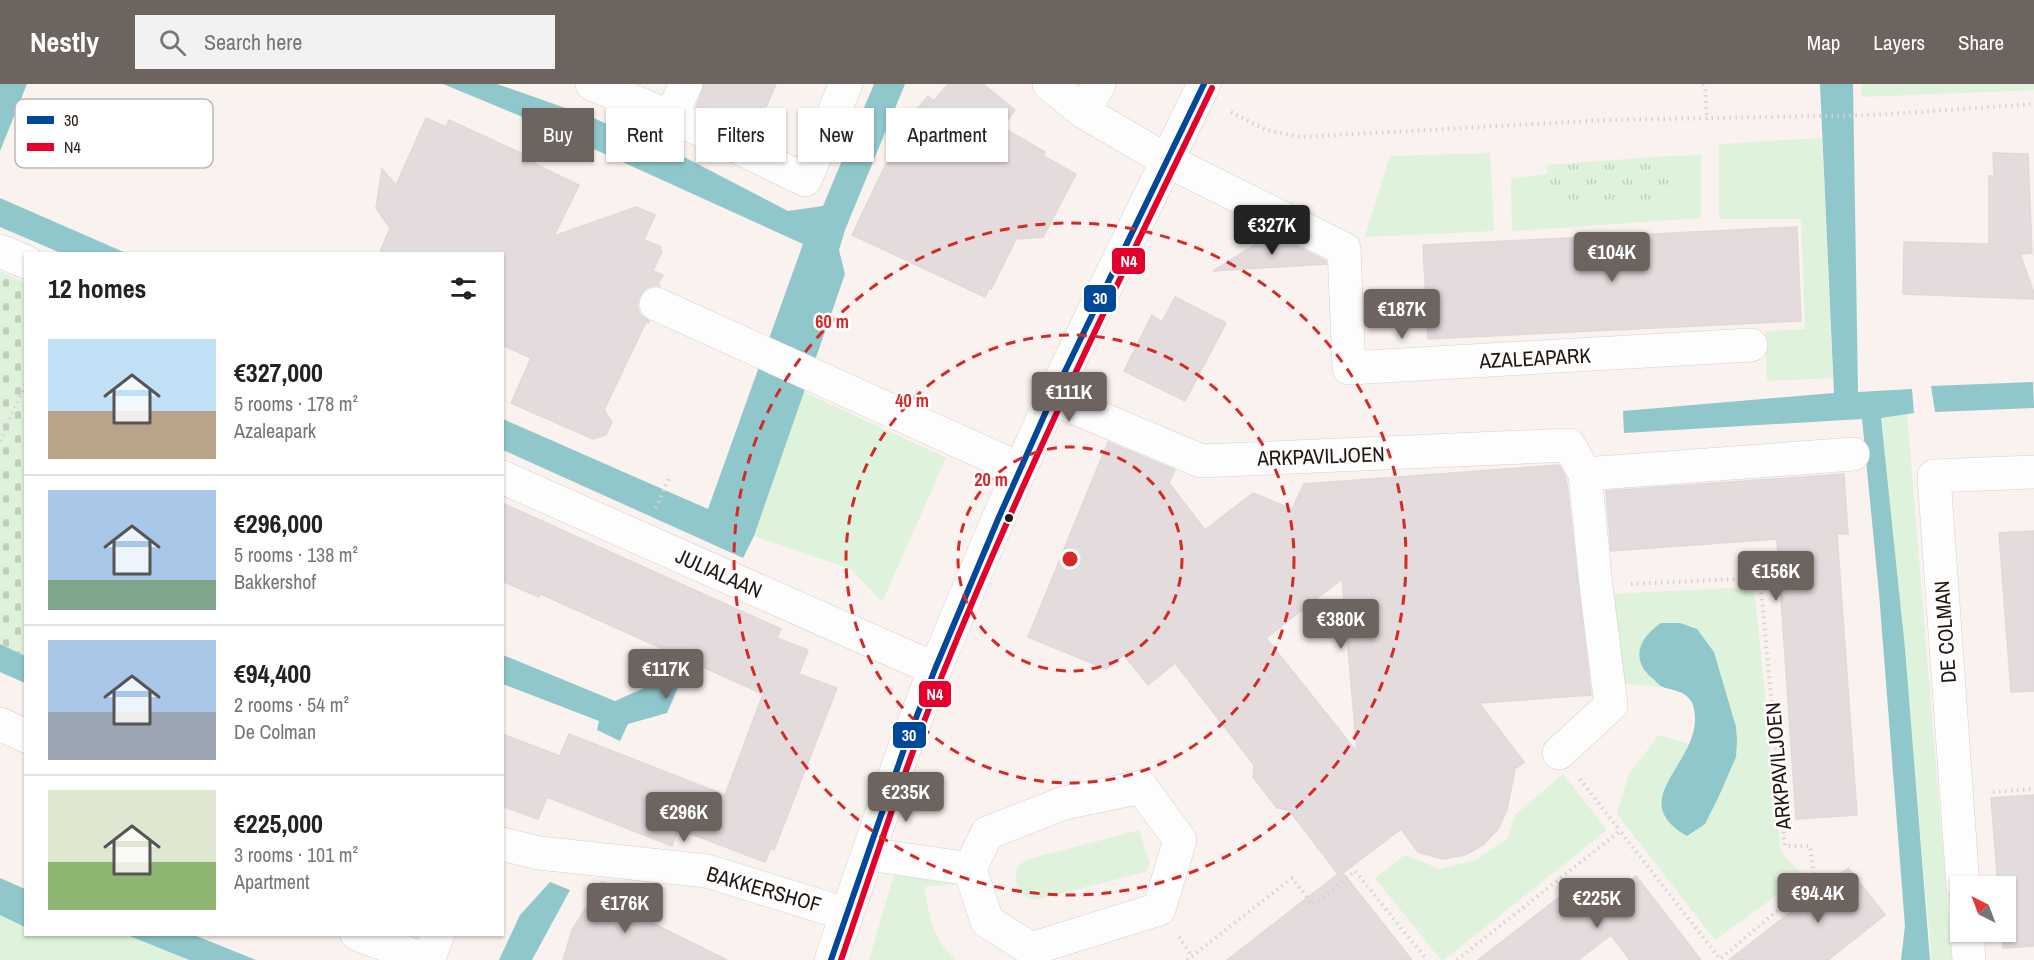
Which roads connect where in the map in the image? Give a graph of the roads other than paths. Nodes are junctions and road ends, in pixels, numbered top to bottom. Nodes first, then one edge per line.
1 (592, 84) edge
2 (686, 84) edge
3 (846, 84) edge
4 (1049, 84) edge
5 (1099, 84) edge
6 (1201, 89) edge
7 (649, 108) edge
8 (675, 108) edge
9 (1084, 112) junction
10 (684, 123) edge
11 (1166, 160) junction
12 (0, 251) edge
13 (24, 261) edge
14 (656, 304) dead end
15 (1751, 345) dead end
16 (1052, 398) junction
17 (1853, 454) dead end
18 (1020, 469) junction
19 (2034, 472) edge
20 (1585, 474) junction
21 (504, 478) edge
22 (935, 669) junction
23 (0, 724) edge
24 (24, 735) edge
25 (1559, 753) road end
26 (504, 844) edge
27 (868, 854) junction
28 (970, 869) junction
29 (1963, 876) edge
30 (846, 914) junction
31 (362, 936) edge
32 (437, 936) edge
33 (1968, 942) edge
34 (426, 960) edge
35 (831, 960) edge
36 (1969, 960) edge

1 - 7 street
2 - 8 street
3 - 10 street
4 - 9 street
5 - 9 street
6 - 11 street
9 - 11 street
11 - 15 street, AZALEAPARK
11 - 16 street
12 - 13 street
14 - 18 street
16 - 18 street
16 - 20 street, ARKPAVILJOEN
17 - 20 street
18 - 22 street
19 - 29 street, DE COLMAN
20 - 25 street, ARKPAVILJOEN
21 - 22 street, JULIALAAN
22 - 27 street
23 - 24 street
26 - 30 street, BAKKERSHOF
27 - 28 street
27 - 30 street
28 - 28 street
30 - 35 street
31 - 34 street
32 - 34 street
33 - 36 street

